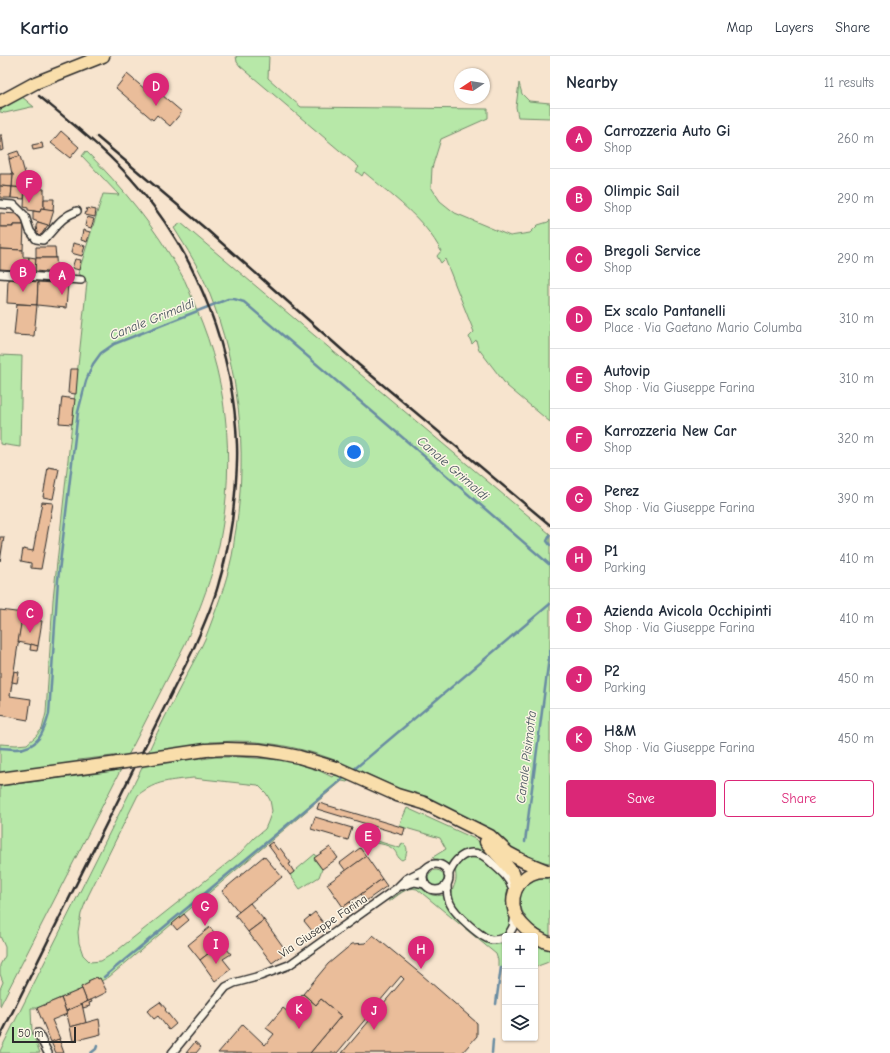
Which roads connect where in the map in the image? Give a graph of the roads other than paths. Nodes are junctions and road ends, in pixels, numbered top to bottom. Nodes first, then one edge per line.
1 (82, 56) edge
2 (103, 56) edge
3 (0, 95) edge
4 (0, 102) edge
5 (0, 204) edge
6 (77, 211) dead end
7 (0, 274) edge
8 (81, 280) dead end
9 (0, 779) edge
10 (397, 795) junction
11 (426, 869) junction
12 (548, 871) edge
13 (448, 875) junction
14 (425, 884) junction
15 (447, 884) junction
16 (397, 888) junction
17 (516, 890) junction
18 (515, 913) junction
19 (510, 933) edge
20 (531, 933) edge
21 (502, 938) edge
22 (538, 938) edge
23 (550, 942) edge
24 (38, 1032) dead end
25 (48, 1053) edge
26 (172, 1053) edge

1 - 3 main road
2 - 4 main road
5 - 6 street
7 - 8 street
9 - 10 main road, bridge
10 - 12 main road
10 - 17 main road
11 - 13 street
11 - 14 street
11 - 16 street, Via Giuseppe Farina
12 - 17 main road
13 - 15 street
13 - 17 street
14 - 15 street
14 - 16 street
15 - 21 street
16 - 26 street, Via Giuseppe Farina
17 - 18 main road
18 - 19 street
18 - 20 main road
22 - 23 main road
24 - 25 street

